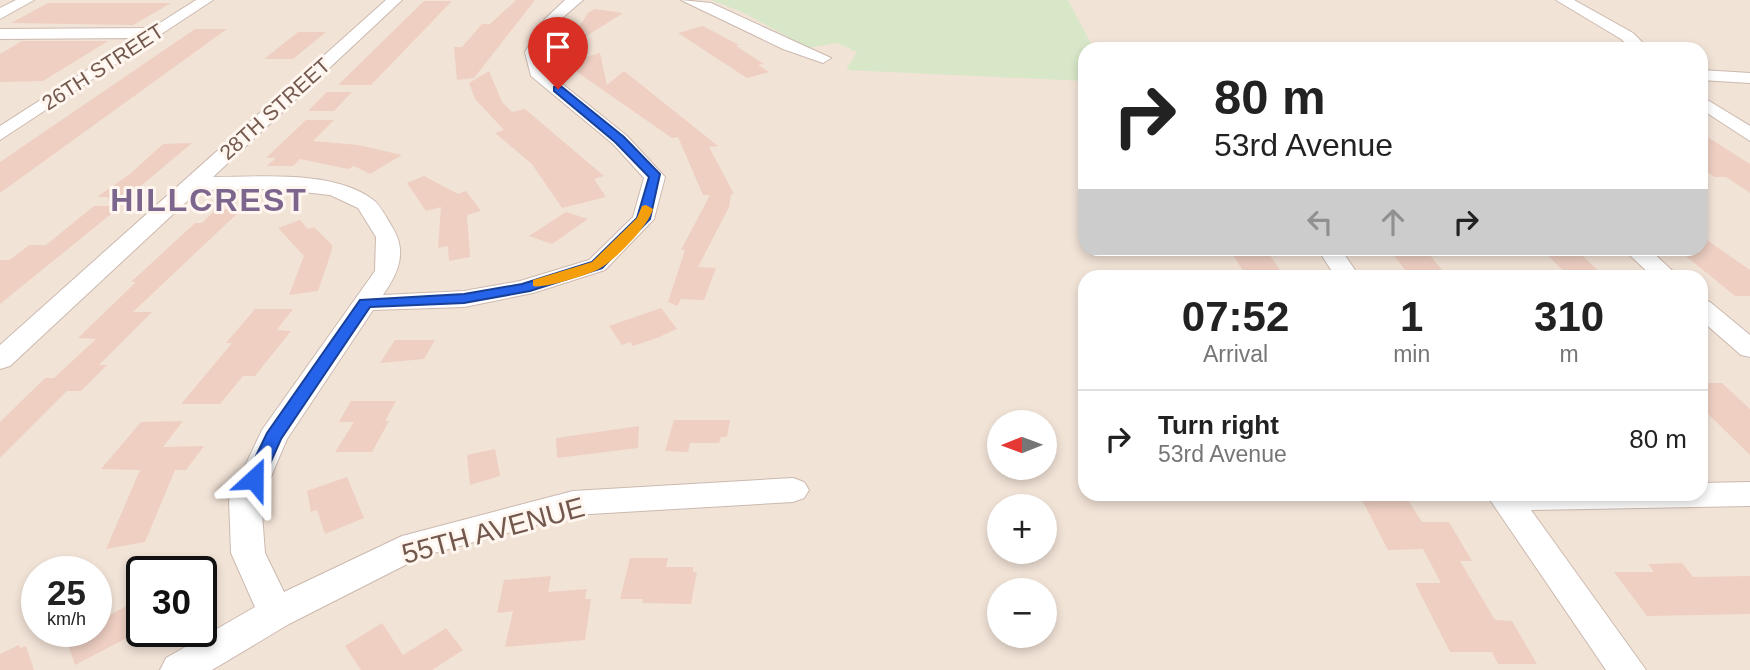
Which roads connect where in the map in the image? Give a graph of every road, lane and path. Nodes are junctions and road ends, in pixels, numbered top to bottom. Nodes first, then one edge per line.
1 (27, 0) edge
2 (206, 0) edge
3 (395, 0) edge
4 (576, 0) edge
5 (688, 0) edge
6 (1563, 0) edge
7 (0, 14) edge
8 (155, 33) junction
9 (0, 34) edge
10 (1634, 42) edge
11 (823, 58) dead end
12 (1708, 75) edge
13 (1750, 78) edge
14 (1708, 106) edge
15 (0, 134) edge
16 (1750, 135) edge
17 (193, 184) junction
18 (1642, 256) edge
19 (1659, 270) edge
20 (365, 303) junction
21 (1708, 313) edge
22 (1750, 349) edge
23 (0, 360) edge
24 (793, 490) dead end
25 (1708, 494) edge
26 (1750, 494) edge
27 (1508, 501) edge
28 (276, 613) junction
29 (179, 670) edge
30 (1627, 670) edge

1 - 7 street
2 - 8 street, 26TH STREET
3 - 17 street, 28TH STREET
4 - 20 street
5 - 11 street
6 - 10 street
8 - 9 street
8 - 15 street, 26TH STREET
12 - 13 street
14 - 16 street
17 - 20 street
17 - 23 street, 28TH STREET
18 - 19 street
20 - 28 street
21 - 22 street
24 - 28 street, 55TH AVENUE
25 - 26 street
27 - 30 street
28 - 29 street, 55TH AVENUE

